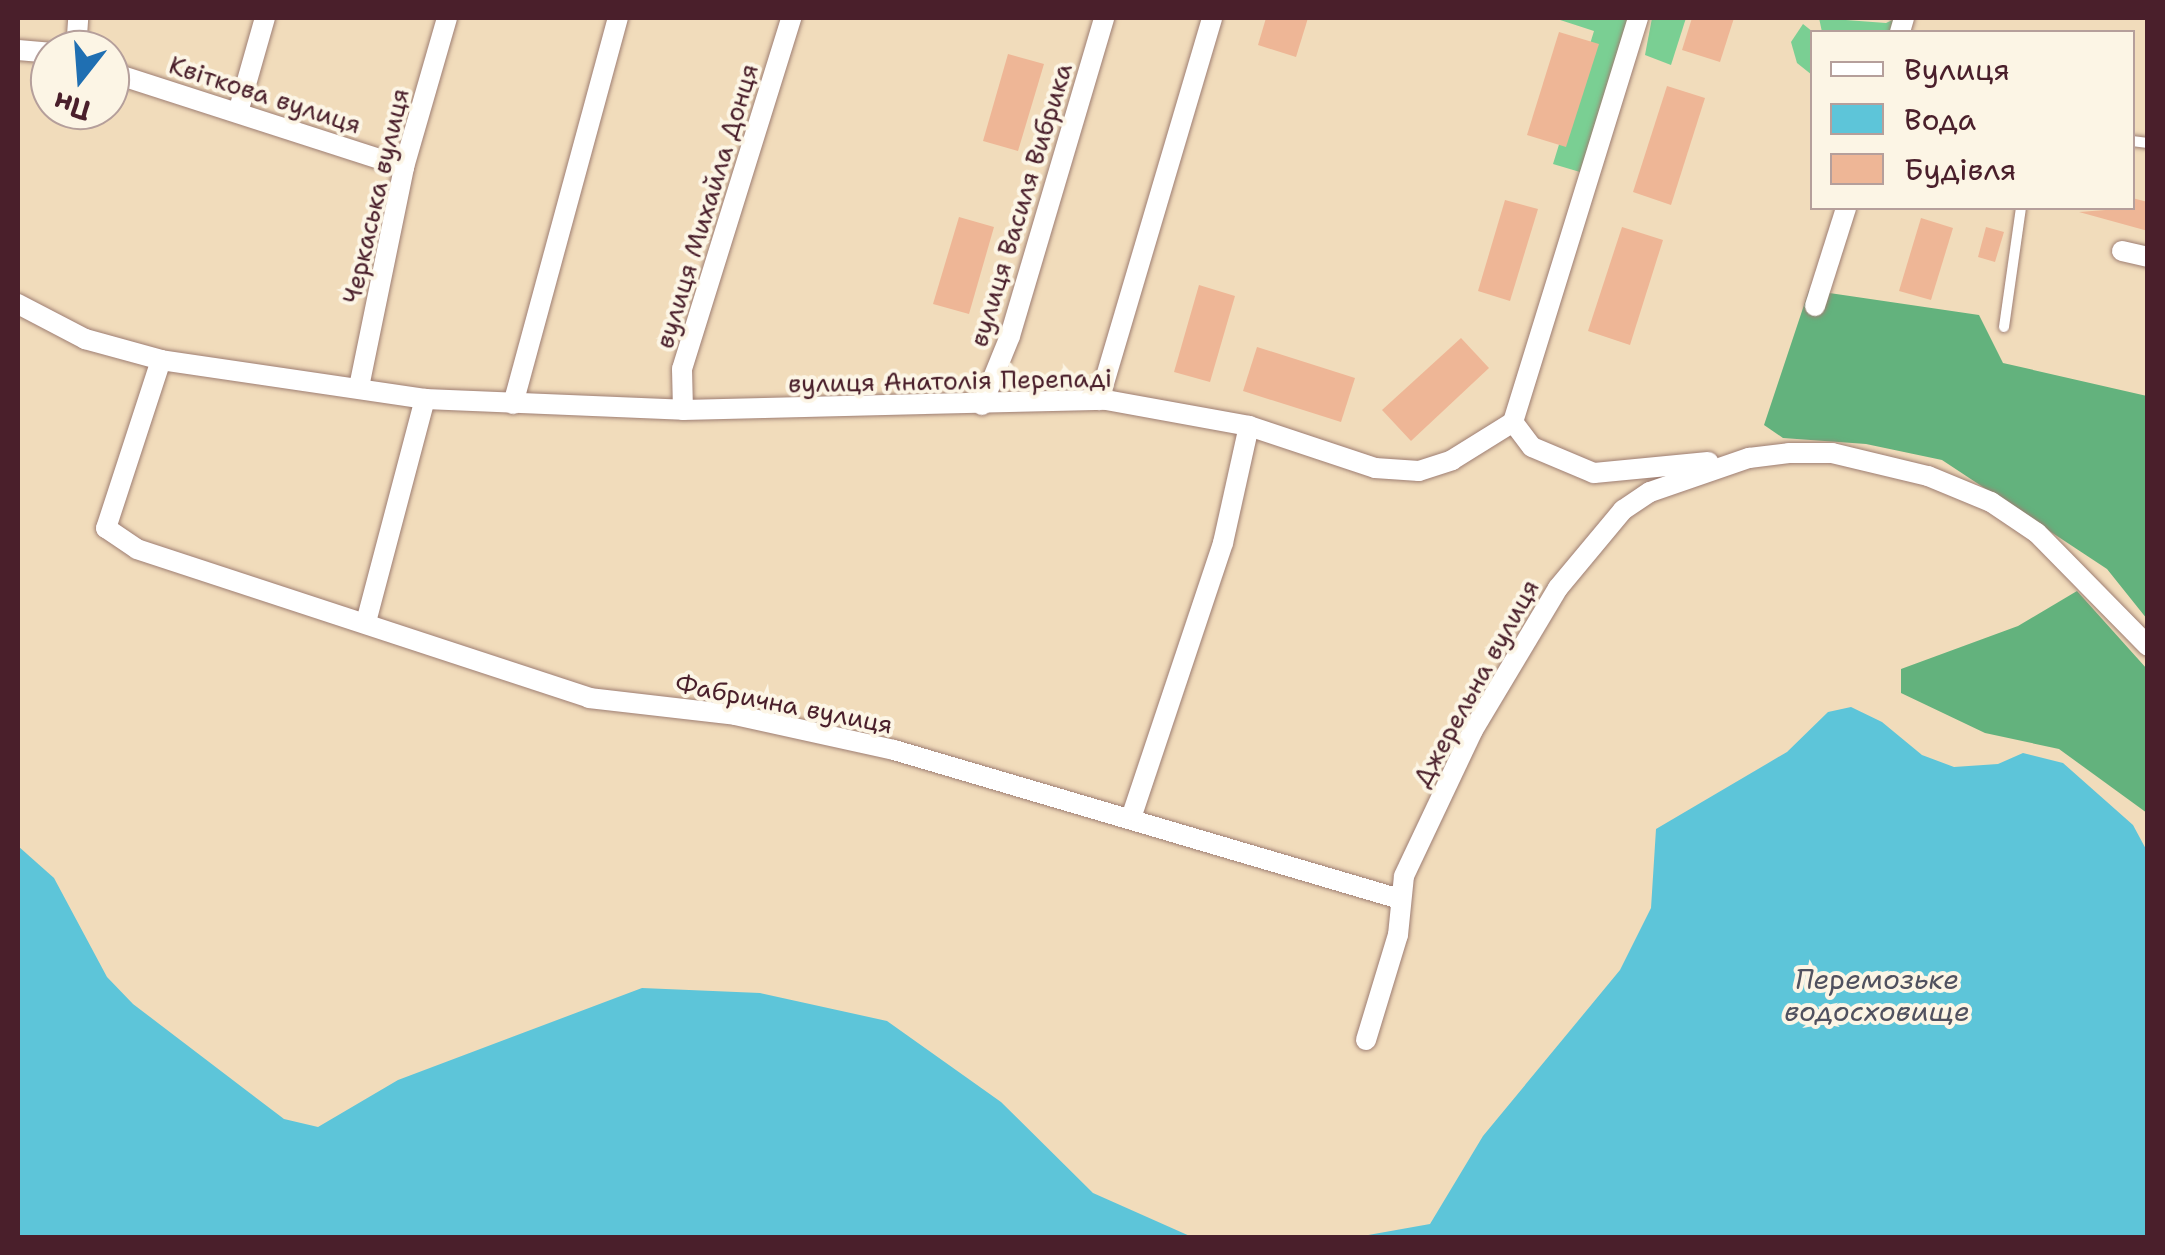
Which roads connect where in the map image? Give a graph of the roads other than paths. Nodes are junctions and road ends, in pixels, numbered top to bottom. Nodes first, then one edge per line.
1 (265, 18) edge
2 (448, 18) edge
3 (618, 18) edge
4 (791, 18) edge
5 (1104, 18) edge
6 (1212, 18) edge
7 (1638, 18) edge
8 (130, 78) edge
9 (239, 109) junction
10 (404, 167) junction
11 (1845, 210) edge
12 (2021, 210) edge
13 (2122, 252) dead end
14 (2148, 257) edge
15 (18, 304) edge
16 (1816, 306) dead end
17 (2004, 327) dead end
18 (160, 360) junction
19 (358, 387) junction
20 (424, 399) junction
21 (1100, 400) junction
22 (513, 404) junction
23 (982, 406) junction
24 (683, 410) junction
25 (1513, 422) junction
26 (1249, 426) junction
27 (1749, 458) junction
28 (366, 622) junction
29 (2148, 646) edge
30 (1132, 815) junction
31 (1400, 899) junction
32 (1366, 1040) dead end

1 - 9 street
2 - 10 street, Черкаська вулиця
3 - 22 street
4 - 24 street, вулиця Михайла Донця
5 - 23 street, вулиця Василя Вибрика
6 - 21 street
7 - 25 street
8 - 9 street, Квіткова вулиця
9 - 10 street, Квіткова вулиця
10 - 19 street, Черкаська вулиця
11 - 16 street
12 - 17 lane
13 - 14 street
15 - 18 street, вулиця Анатолія Перепаді
18 - 19 street, вулиця Анатолія Перепаді
18 - 28 street, Фабрична вулиця
19 - 20 street, вулиця Анатолія Перепаді
20 - 22 street, вулиця Анатолія Перепаді
20 - 28 street
21 - 23 street, вулиця Анатолія Перепаді
21 - 26 street, вулиця Анатолія Перепаді
22 - 24 street, вулиця Анатолія Перепаді
23 - 24 street, вулиця Анатолія Перепаді
25 - 26 street, вулиця Анатолія Перепаді
25 - 27 street
26 - 30 street
27 - 29 street, Джерельна вулиця
27 - 31 street, Джерельна вулиця
28 - 30 street, Фабрична вулиця
30 - 31 street, Фабрична вулиця
31 - 32 street, Джерельна вулиця

